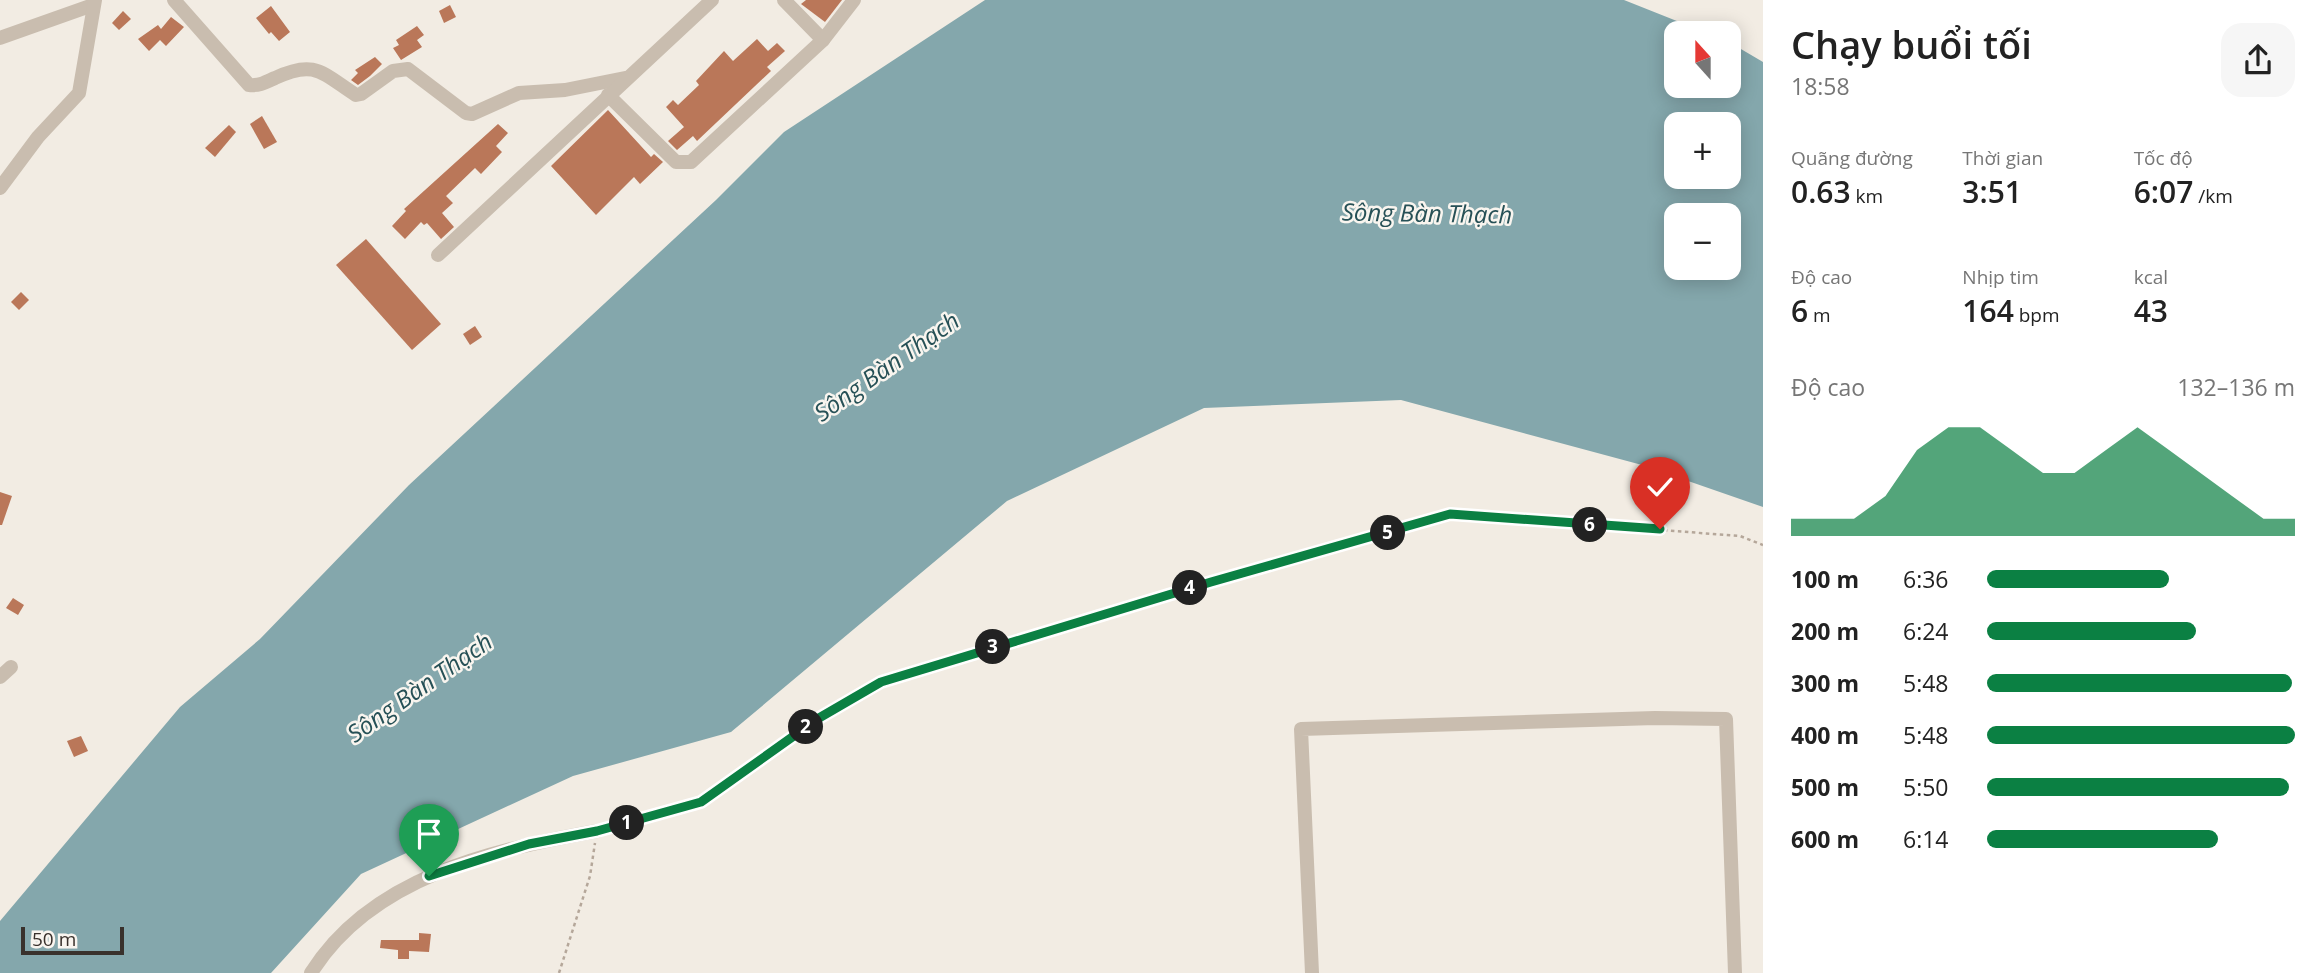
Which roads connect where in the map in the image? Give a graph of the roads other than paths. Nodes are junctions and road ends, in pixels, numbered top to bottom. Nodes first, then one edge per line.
1 (174, 0) edge
2 (712, 0) edge
3 (784, 0) edge
4 (854, 0) edge
5 (94, 3) edge
6 (0, 38) edge
7 (823, 40) junction
8 (625, 78) junction
9 (608, 95) junction
10 (0, 188) edge
11 (438, 255) dead end
12 (11, 667) dead end
13 (0, 677) edge
14 (597, 831) road end
15 (311, 973) edge
16 (1312, 973) edge
17 (1735, 973) edge

1 - 8 street
2 - 8 street
3 - 7 street
4 - 7 street
5 - 6 street
5 - 10 street
7 - 9 street
8 - 9 street
9 - 11 street
12 - 13 street
14 - 15 street
16 - 17 street

